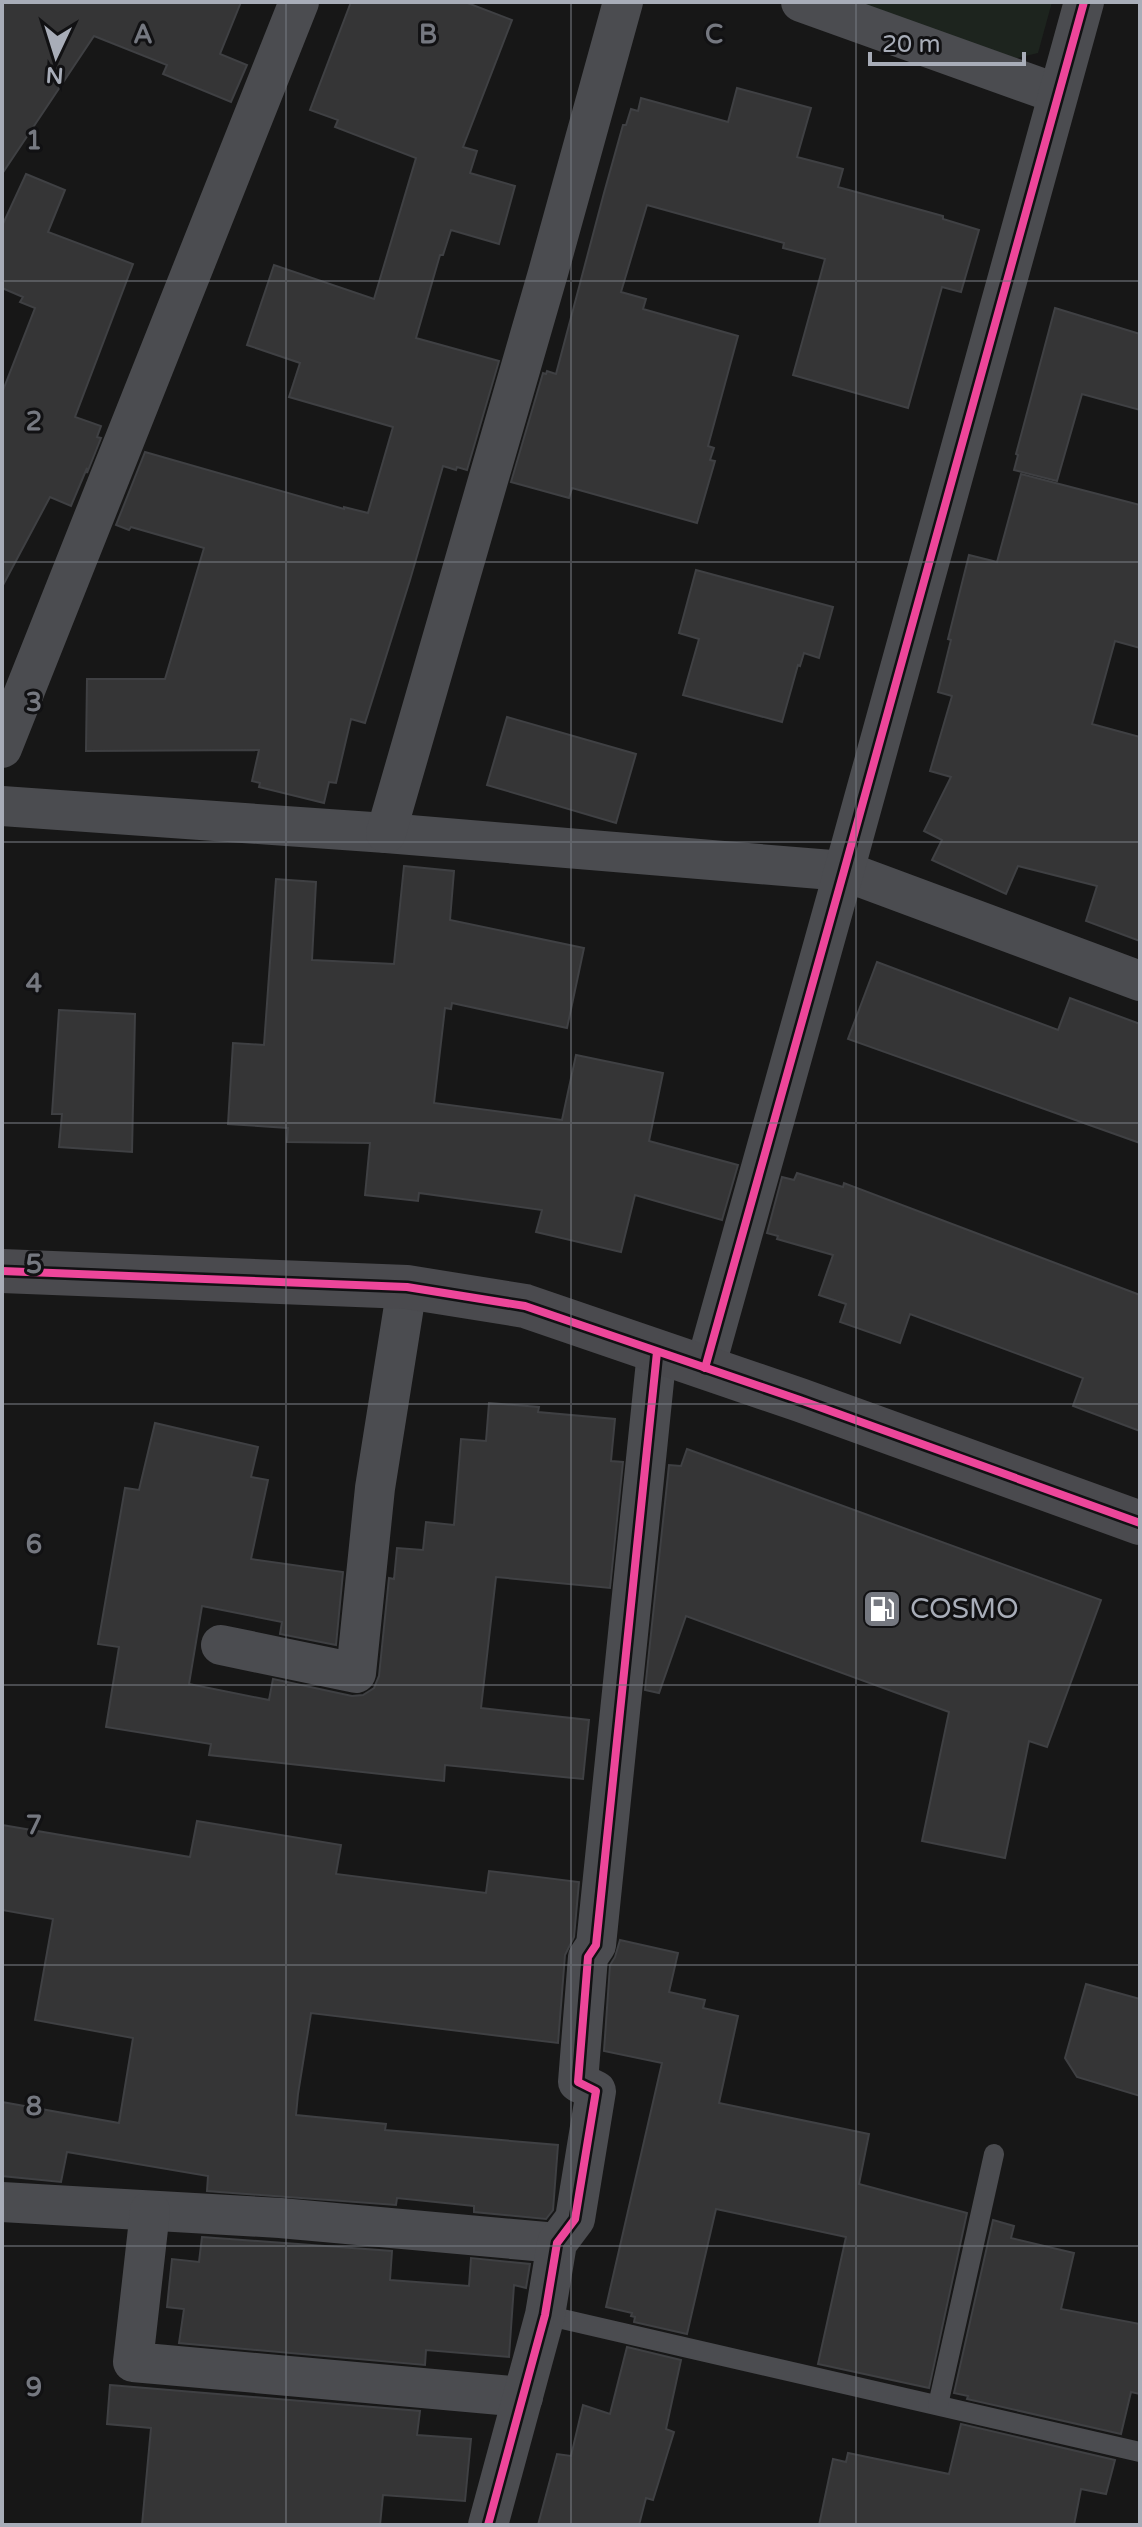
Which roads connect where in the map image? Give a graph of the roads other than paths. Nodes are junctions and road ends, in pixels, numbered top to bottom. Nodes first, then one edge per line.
1 (299, 2) edge
2 (623, 2) edge
3 (801, 2) edge
4 (1084, 2) edge
5 (1058, 94) junction
6 (2, 748) edge
7 (2, 806) edge
8 (386, 833) junction
9 (844, 871) junction
10 (1140, 981) edge
11 (2, 1271) edge
12 (407, 1287) junction
13 (657, 1352) junction
14 (705, 1368) junction
15 (1140, 1523) edge
16 (221, 1645) dead end
17 (994, 2154) dead end
18 (2, 2202) edge
19 (150, 2211) junction
20 (557, 2243) junction
21 (545, 2315) junction
22 (523, 2397) junction
23 (938, 2405) junction
24 (1140, 2452) edge
25 (488, 2525) edge

1 - 6 street
2 - 8 street
3 - 5 street
4 - 5 street
5 - 9 street
7 - 8 street
8 - 9 street
9 - 10 street
9 - 14 street
11 - 12 street
12 - 13 street
12 - 16 street
13 - 14 street
13 - 20 street
14 - 15 street
17 - 23 lane
18 - 19 street
19 - 20 street
19 - 22 street
20 - 21 street
21 - 22 street
21 - 23 lane
22 - 25 street
23 - 24 lane

